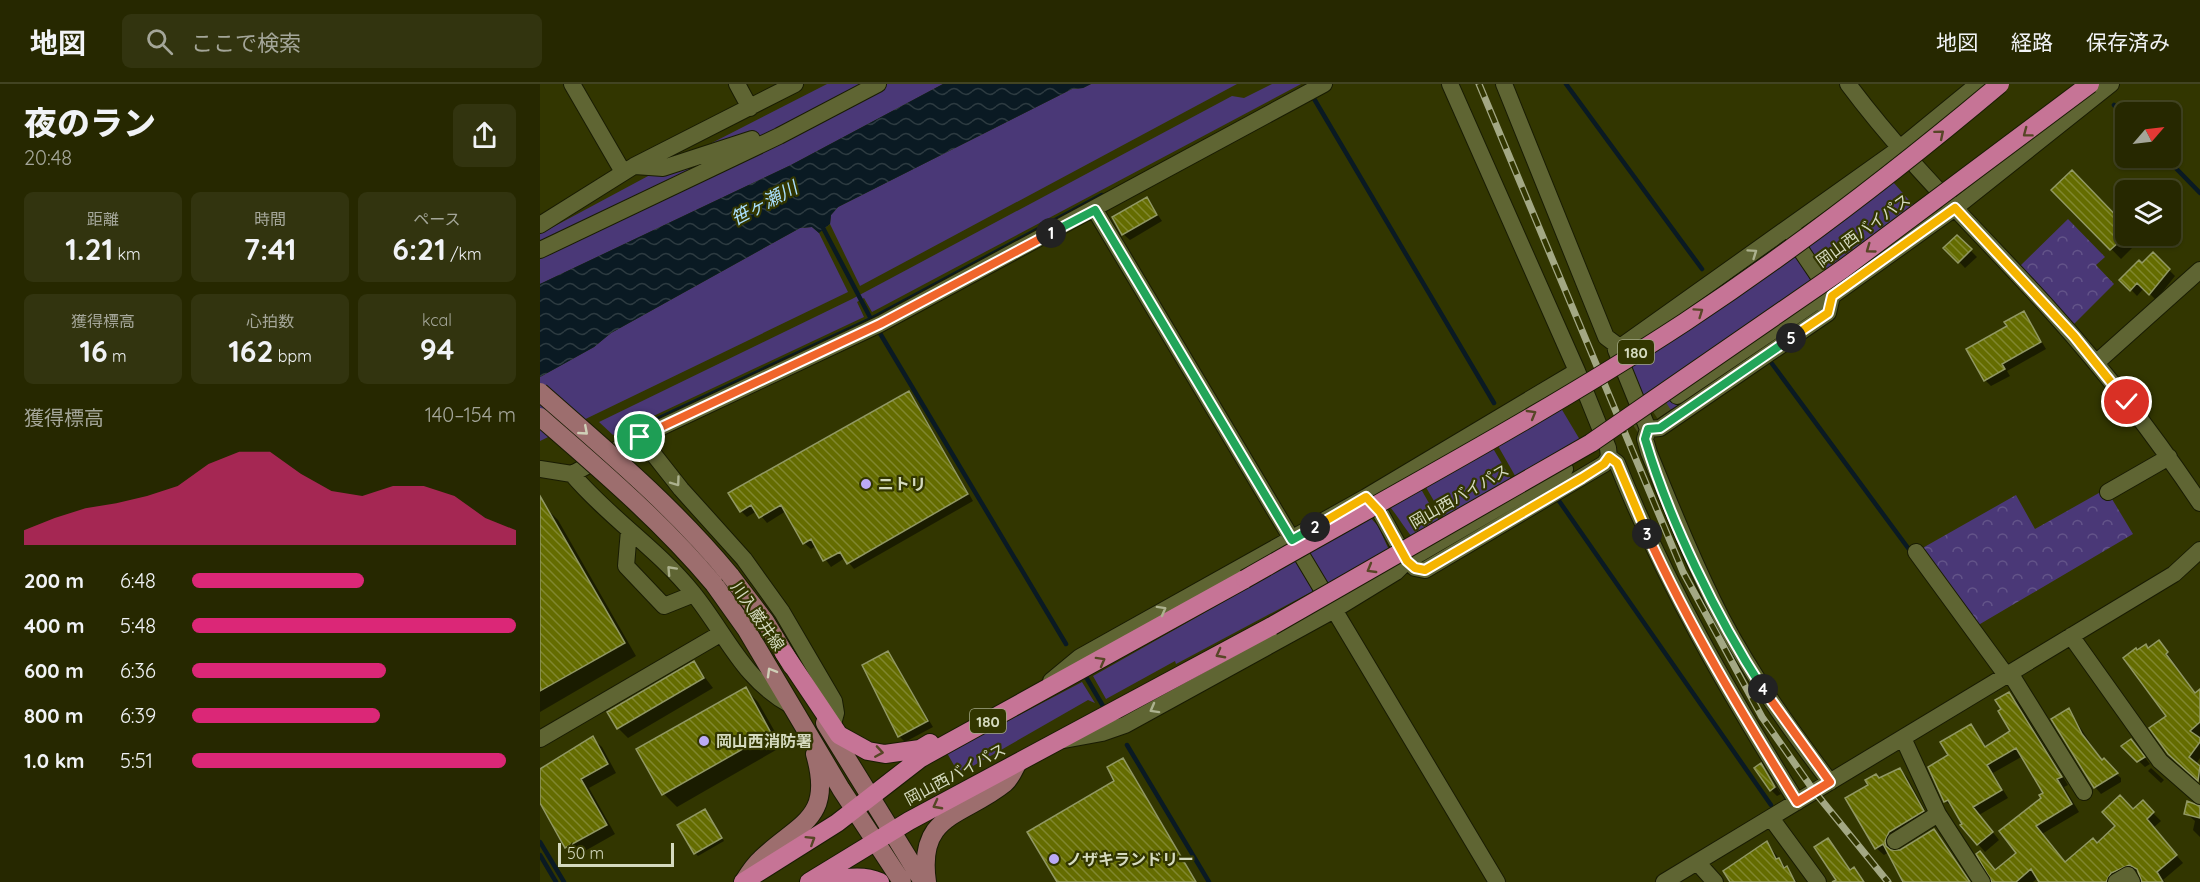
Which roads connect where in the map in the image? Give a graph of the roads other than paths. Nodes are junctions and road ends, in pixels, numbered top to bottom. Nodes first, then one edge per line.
1 (572, 84) edge
2 (737, 84) edge
3 (795, 84) edge
4 (878, 84) edge
5 (1324, 84) edge
6 (1450, 84) edge
7 (1504, 84) edge
8 (1848, 84) edge
9 (1978, 84) edge
10 (2000, 84) edge
11 (2090, 84) edge
12 (2111, 84) edge
13 (750, 108) junction
14 (780, 136) junction
15 (1900, 148) junction
16 (629, 169) junction
17 (1955, 208) junction
18 (1095, 210) junction
19 (541, 222) edge
20 (1796, 223) junction
21 (540, 250) edge
22 (2200, 270) edge
23 (1832, 296) junction
24 (1618, 346) junction
25 (2096, 363) junction
26 (1577, 371) junction
27 (540, 392) edge
28 (1677, 396) tunnel mouth
29 (540, 417) edge
30 (1648, 429) junction
31 (640, 437) junction
32 (1609, 457) junction
33 (2169, 457) junction
34 (1565, 469) dead end
35 (540, 470) edge
36 (572, 474) junction
37 (2108, 492) dead end
38 (1366, 497) junction
39 (2200, 503) edge
40 (629, 530) junction
41 (1292, 540) junction
42 (2200, 550) edge
43 (1916, 552) dead end
44 (1407, 561) junction
45 (694, 594) junction
46 (1334, 610) junction
47 (720, 634) junction
48 (2071, 636) junction
49 (784, 653) junction
50 (2008, 674) junction
51 (1027, 701) junction
52 (792, 706) junction
53 (994, 718) junction
54 (836, 729) junction
55 (809, 734) junction
56 (1904, 738) junction
57 (540, 739) edge
58 (1058, 741) junction
59 (1017, 764) junction
60 (1830, 782) junction
61 (2084, 792) dead end
62 (2200, 796) edge
63 (870, 798) junction
64 (1797, 802) junction
65 (855, 810) junction
66 (1938, 814) junction
67 (1771, 818) junction
68 (883, 837) junction
69 (1895, 841) dead end
70 (1697, 862) junction
71 (743, 882) edge
72 (809, 882) edge
73 (830, 882) edge
74 (880, 882) edge
75 (902, 882) edge
76 (926, 882) edge
77 (1497, 882) edge
78 (1664, 882) edge
79 (1714, 882) edge
80 (1818, 882) edge
81 (1982, 882) edge
82 (2116, 882) edge
83 (2132, 882) edge

1 - 16 street
2 - 13 street
3 - 13 street
4 - 14 street
5 - 18 street
6 - 26 street
7 - 24 street
8 - 15 street
9 - 15 street
51 -> 10 highway, 岡山西バイパス / 180, bridge
11 -> 58 highway, 岡山西バイパス, bridge
12 - 17 street
13 - 16 street
14 - 16 street
14 - 21 street
15 - 17 street
15 - 20 street
16 - 19 street
17 - 23 street
17 - 25 street
18 - 31 street
18 - 41 street
20 - 23 street
24 -> 20 street
22 - 25 street
23 - 28 street
23 - 30 street
24 - 30 street
25 - 33 street
26 - 32 street
26 - 38 street
27 -> 49 main road, 川入巌井線, bridge
52 -> 29 main road, 川入巌井線, bridge
30 - 60 street
31 - 36 street
31 -> 54 street
32 - 44 street
32 - 64 street
33 - 37 street
33 - 39 street
34 - 44 street
35 - 36 street
36 - 40 street
38 - 41 street
38 - 44 street
45 -> 40 street
40 - 45 street
41 - 46 street
51 -> 41 street
42 - 48 street
43 - 50 street
44 - 46 street
45 - 47 street
46 -> 58 street
46 - 77 street
47 - 52 street
47 - 57 street
48 - 50 street
48 - 62 street
49 - 54 highway
49 - 63 main road, 川入巌井線
50 - 56 street
50 - 61 street
51 - 53 highway, 岡山西バイパス / 180
52 - 55 main road, 川入巌井線
54 -> 53 highway
53 - 63 highway, 岡山西バイパス / 180
54 - 63 main road
55 - 65 main road, 川入巌井線
55 - 71 main road
56 - 60 street
56 - 66 street
58 - 59 highway, 岡山西バイパス
59 -> 68 highway, 岡山西バイパス
59 - 76 main road
60 - 64 street
63 - 65 highway, 岡山西バイパス / 180
63 - 68 main road, 川入巌井線
64 - 67 street
65 - 68 main road, 川入巌井線
71 -> 65 highway, 岡山西バイパス / 180
66 - 69 street
66 - 81 street
67 - 70 street
67 - 80 street
68 - 72 highway, 岡山西バイパス
68 - 75 main road, 川入巌井線
68 - 76 main road, 川入巌井線
70 - 78 street
70 - 79 street
73 - 74 highway
82 - 83 street

